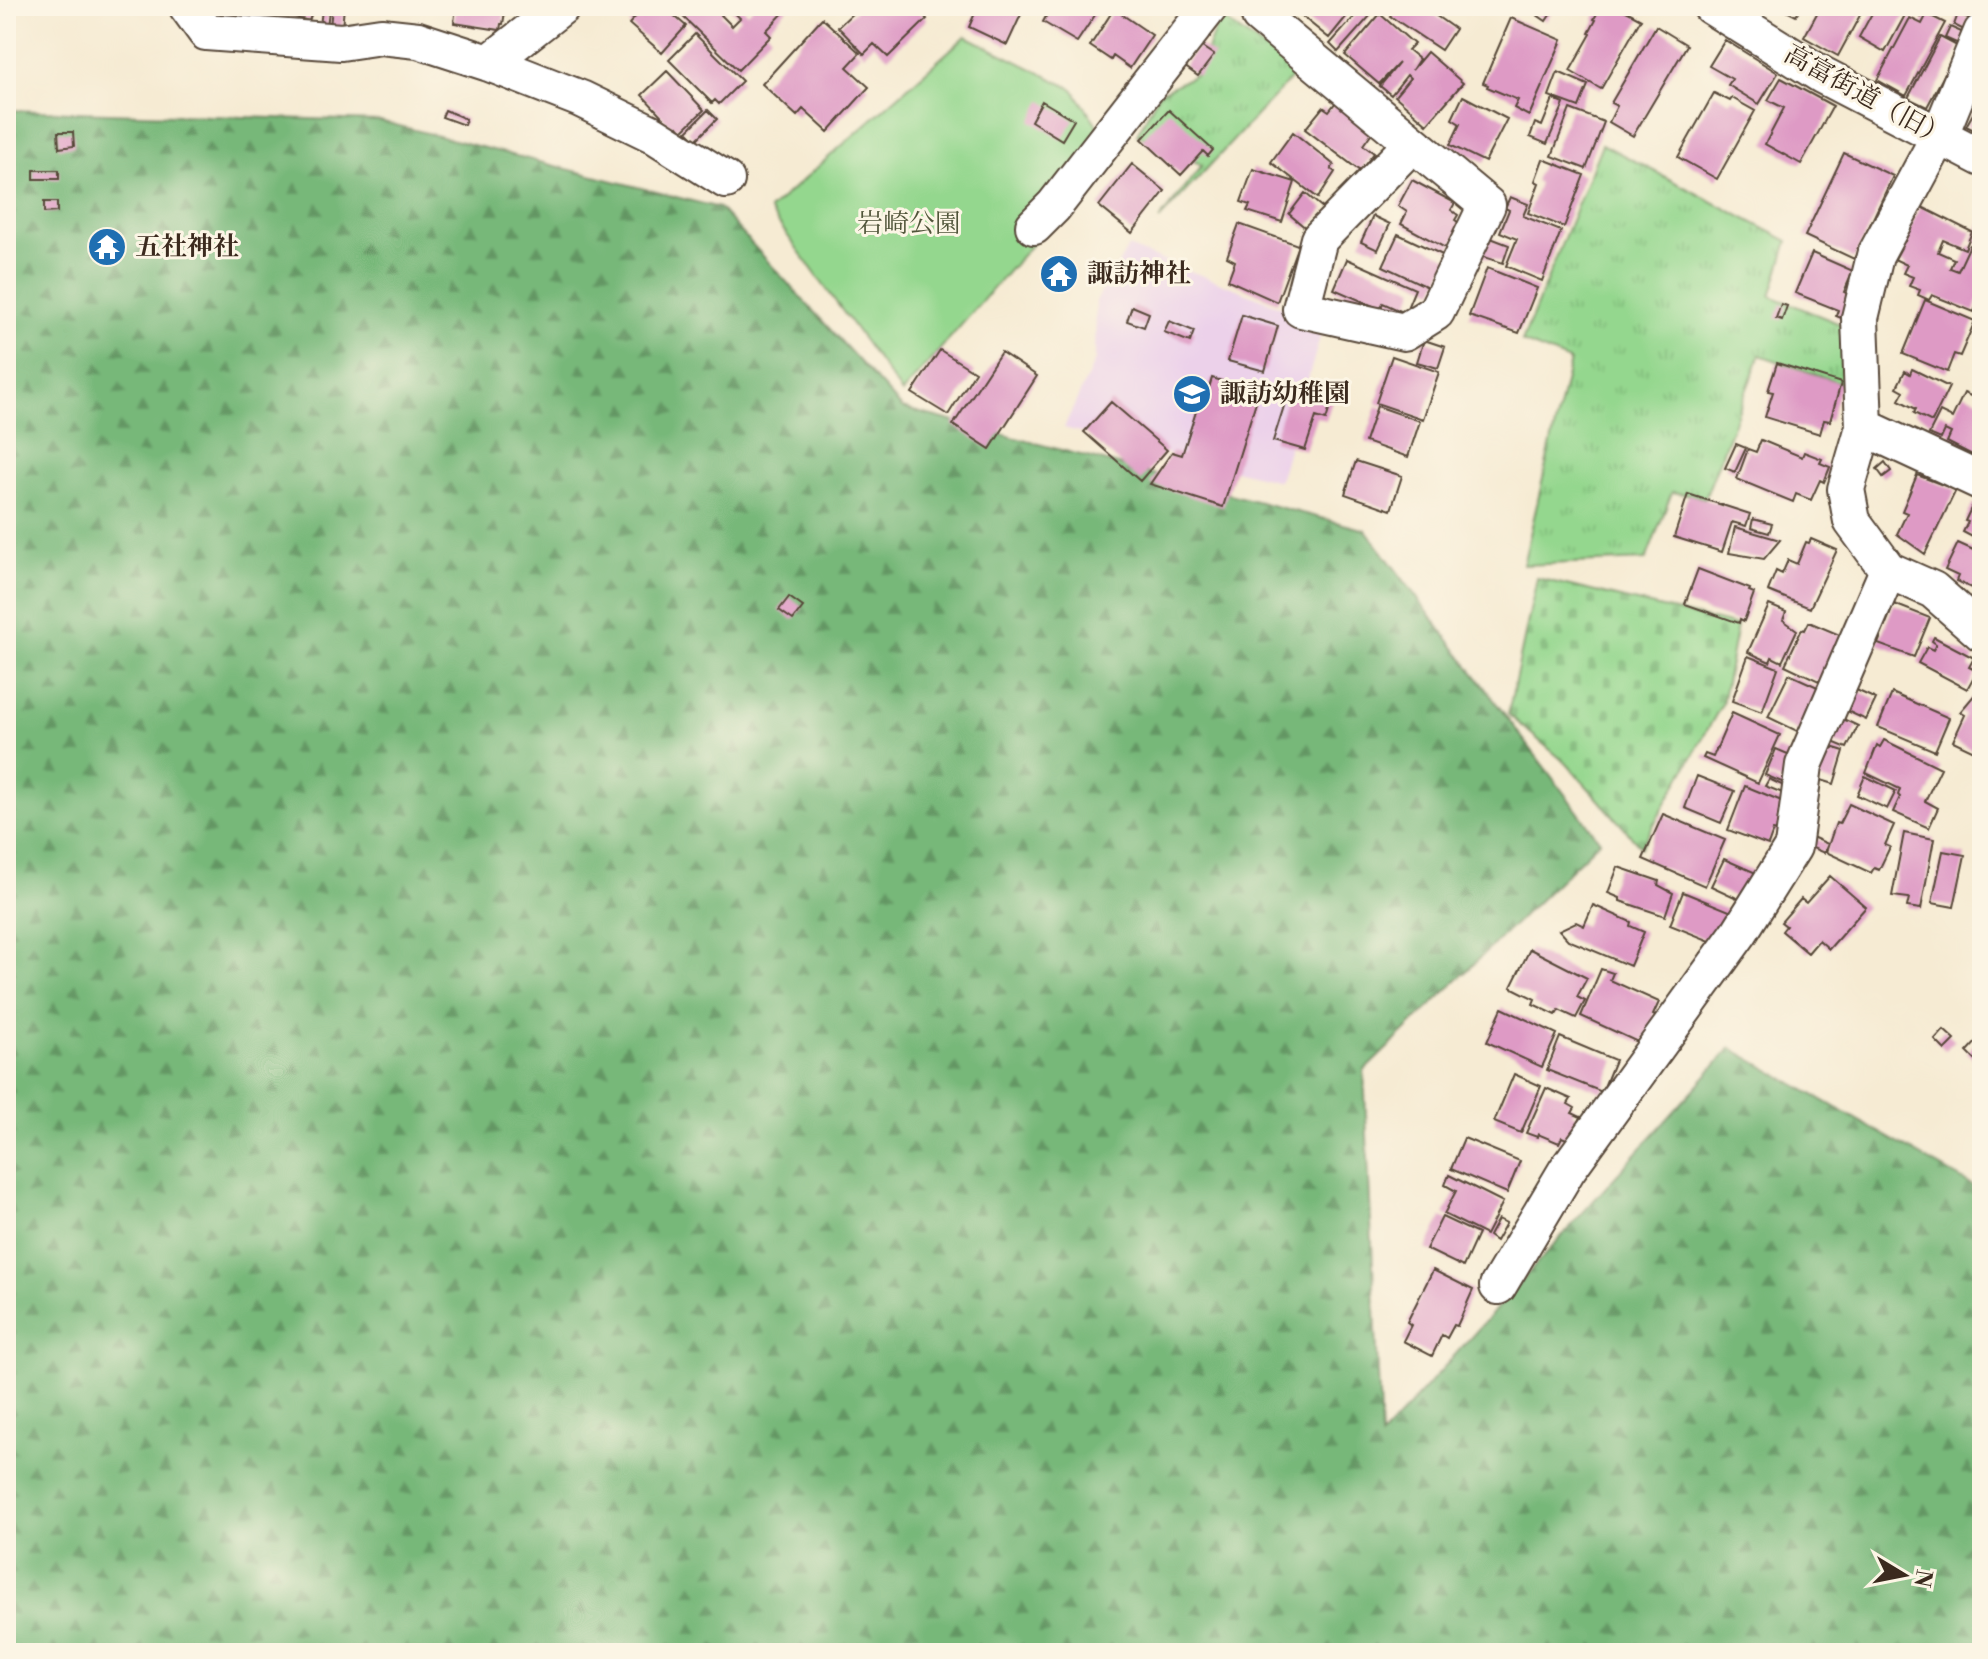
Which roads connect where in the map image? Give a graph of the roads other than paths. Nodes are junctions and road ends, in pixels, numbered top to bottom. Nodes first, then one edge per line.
1 (187, 6) edge
2 (562, 6) edge
3 (1210, 6) edge
4 (1261, 6) edge
5 (1711, 6) edge
6 (1982, 32) edge
7 (489, 63) junction
8 (1939, 137) junction
9 (1412, 144) junction
10 (1982, 158) edge
11 (726, 180) dead end
12 (1034, 226) dead end
13 (1864, 427) junction
14 (1982, 482) edge
15 (1888, 570) junction
16 (1982, 633) edge
17 (1498, 1286) dead end

1 - 7 street
2 - 7 street
3 - 12 street
4 - 9 street
5 - 8 street, 高富街道（旧）
6 - 8 street
7 - 11 street
8 - 10 street, 高富街道（旧）
8 - 13 street
9 - 9 street
13 - 14 street
13 - 15 street
15 - 16 street
15 - 17 street

